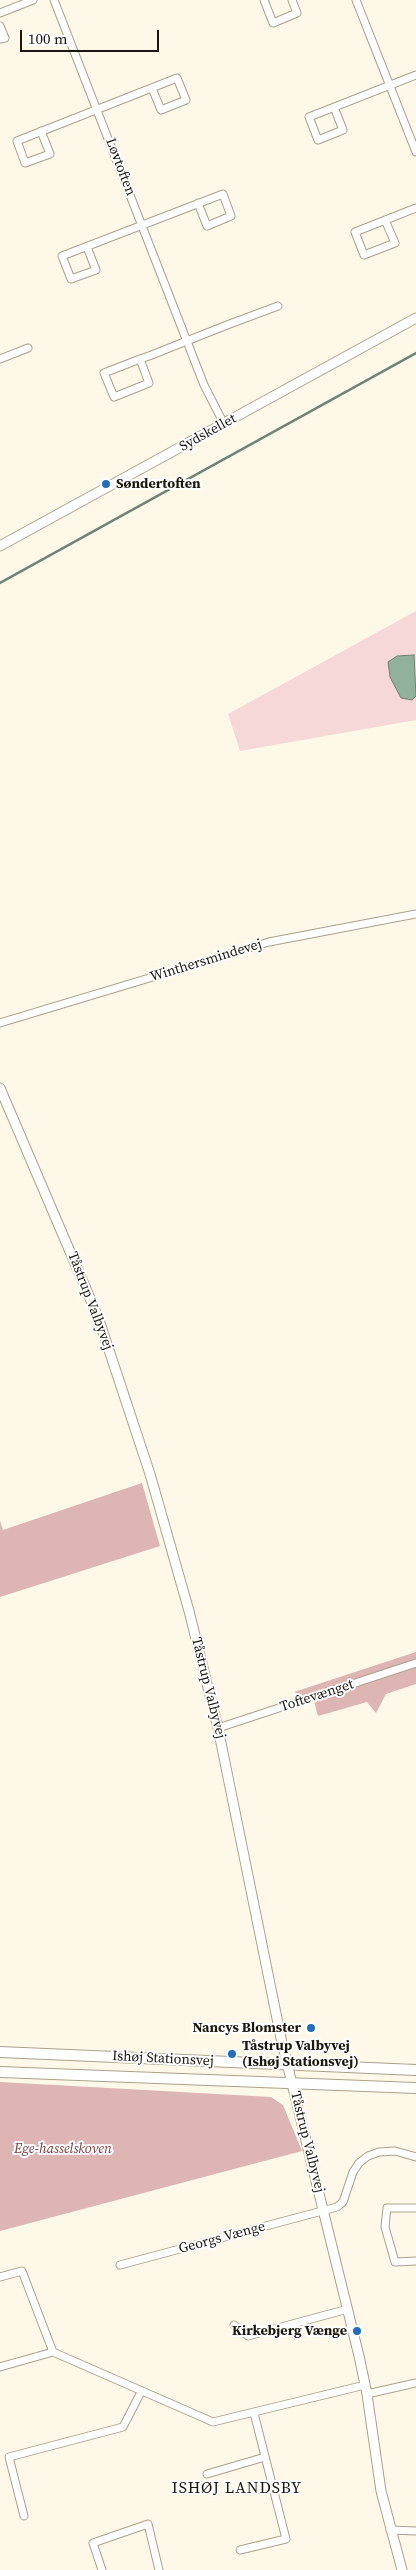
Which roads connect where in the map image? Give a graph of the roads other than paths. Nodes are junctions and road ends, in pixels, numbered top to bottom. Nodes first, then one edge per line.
1 (34, 0) edge
2 (54, 0) edge
3 (264, 0) edge
4 (292, 0) edge
5 (356, 0) edge
6 (0, 13) edge
7 (0, 26) edge
8 (0, 39) edge
9 (416, 75) edge
10 (390, 85) junction
11 (152, 88) junction
12 (334, 107) junction
13 (97, 109) junction
14 (41, 131) junction
15 (416, 152) edge
16 (198, 203) junction
17 (416, 208) edge
18 (386, 220) junction
19 (143, 225) junction
20 (87, 247) junction
21 (278, 306) dead end
22 (416, 318) edge
23 (188, 341) junction
24 (28, 348) dead end
25 (0, 359) edge
26 (140, 359) junction
27 (224, 424) junction
28 (0, 546) edge
29 (416, 914) edge
30 (0, 1023) edge
31 (0, 1088) edge
32 (416, 1663) edge
33 (218, 1728) junction
34 (0, 2052) edge
35 (287, 2064) junction
36 (416, 2070) edge
37 (0, 2072) edge
38 (292, 2083) junction
39 (416, 2088) edge
40 (416, 2157) edge
41 (416, 2208) edge
42 (324, 2211) junction
43 (416, 2261) edge
44 (120, 2265) dead end
45 (0, 2277) edge
46 (348, 2309) junction
47 (234, 2325) dead end
48 (53, 2352) junction
49 (0, 2368) edge
50 (416, 2383) edge
51 (366, 2389) junction
52 (141, 2392) junction
53 (254, 2413) junction
54 (265, 2458) junction
55 (207, 2474) dead end
56 (24, 2516) dead end
57 (390, 2530) junction
58 (416, 2531) edge
59 (240, 2550) dead end
60 (102, 2570) edge
61 (160, 2570) edge
62 (402, 2570) edge

1 - 6 street
2 - 13 street, Løvtoften
3 - 4 street
5 - 10 street
7 - 8 street
9 - 10 street
10 - 12 street
10 - 15 street
11 - 11 street
11 - 13 street
12 - 12 street
13 - 14 street
13 - 19 street, Løvtoften
14 - 14 street
16 - 16 street
16 - 19 street
17 - 18 street
18 - 18 street
19 - 20 street
19 - 23 street, Løvtoften
20 - 20 street
21 - 23 street
22 - 27 street, Sydskellet
23 - 26 street
23 - 27 street, Løvtoften
24 - 25 street
26 - 26 street
27 - 28 street, Sydskellet
29 - 30 street, Winthersmindevej
31 - 33 street, Tåstrup Valbyvej
32 - 33 street, Toftevænget
33 - 35 street, Tåstrup Valbyvej
34 - 35 main road, Ishøj Stationsvej
35 - 36 main road, Ishøj Stationsvej
35 - 38 street, Tåstrup Valbyvej
37 - 38 main road, Ishøj Stationsvej
38 - 39 main road, Ishøj Stationsvej
38 - 42 street, Tåstrup Valbyvej
40 - 42 street, Georgs Vænge
41 - 43 street
42 - 44 street, Georgs Vænge
42 - 46 street, Tåstrup Valbyvej
45 - 48 street
46 - 47 street
46 - 51 street, Tåstrup Valbyvej
48 - 49 street
48 - 52 street
50 - 51 street
51 - 53 street
51 - 57 street, Tåstrup Valbyvej
52 - 53 street
52 - 56 street
53 - 54 street
54 - 55 street
54 - 59 street
57 - 58 street
57 - 62 street, Tåstrup Valbyvej
60 - 61 street

